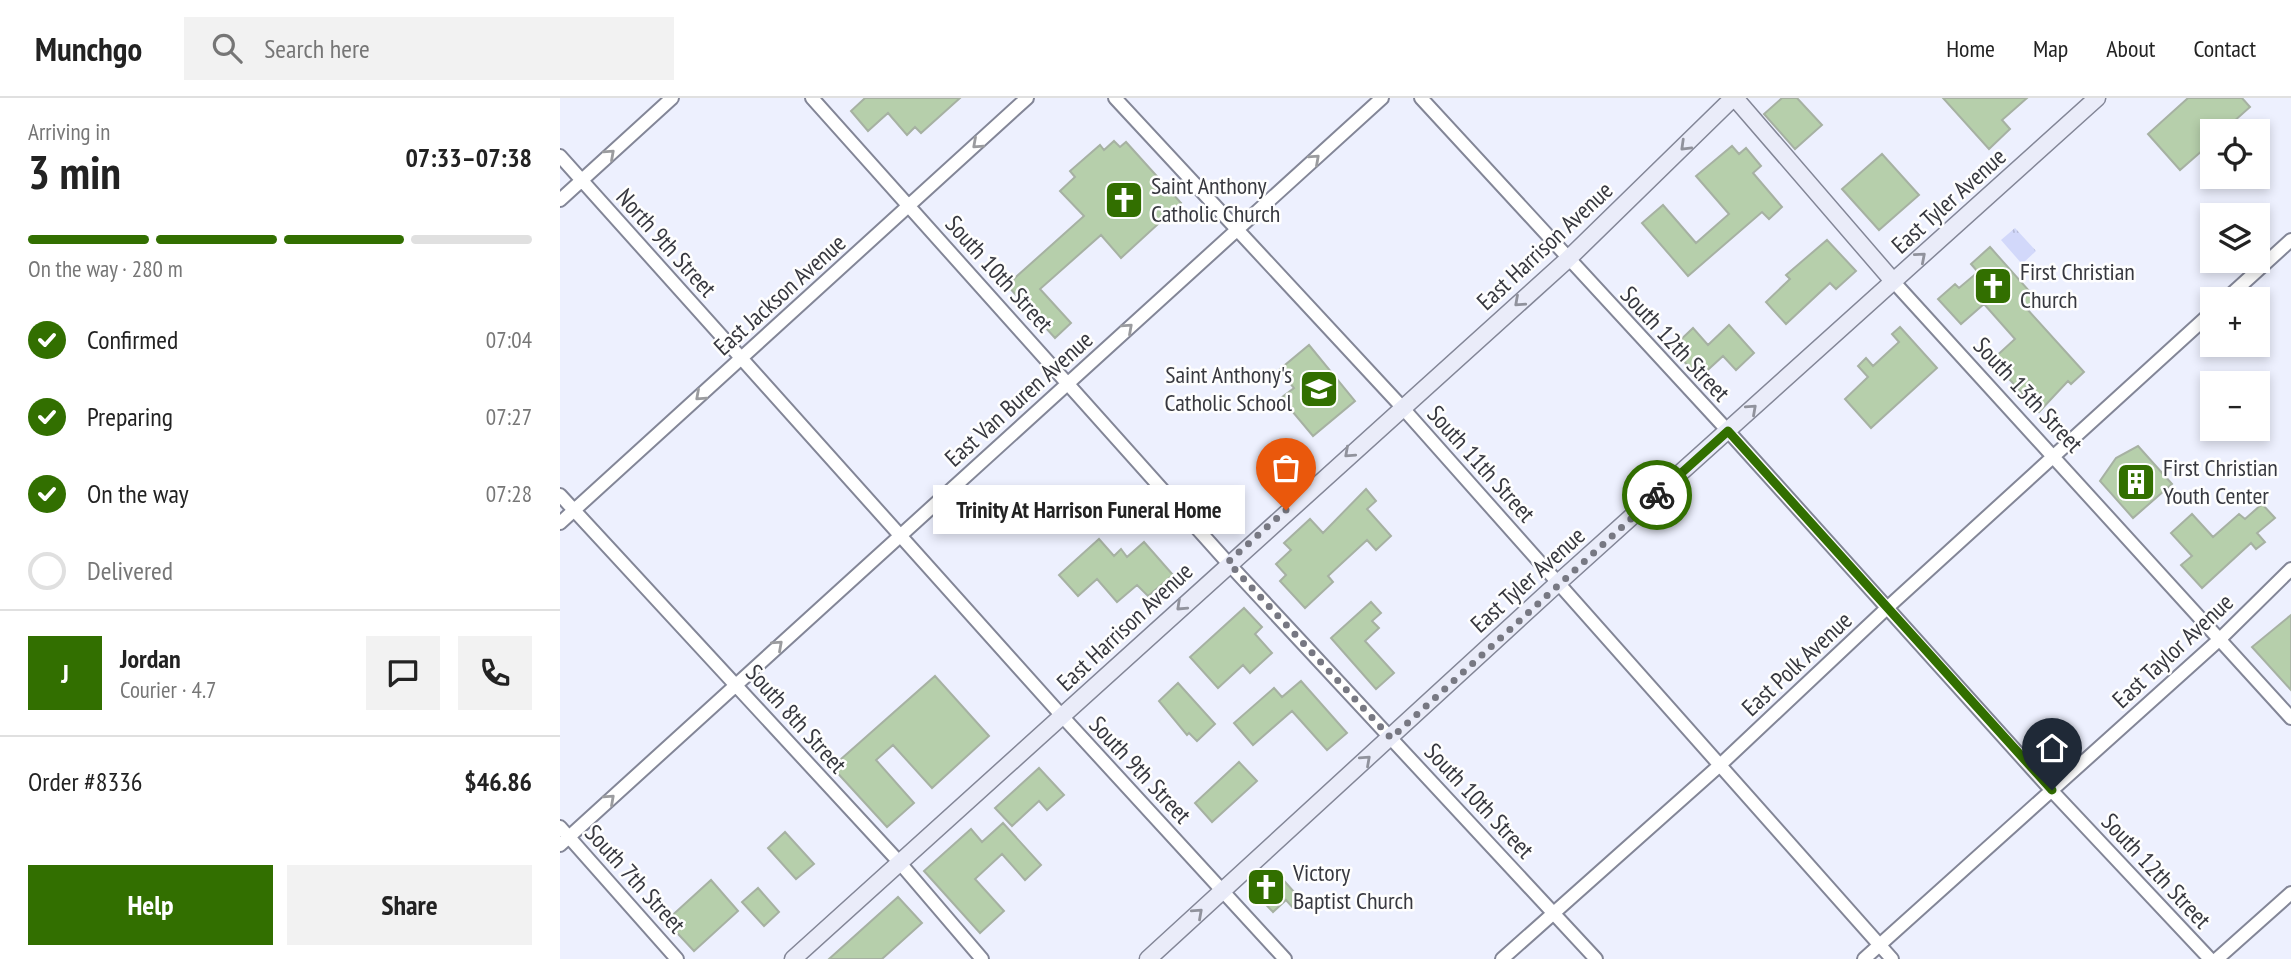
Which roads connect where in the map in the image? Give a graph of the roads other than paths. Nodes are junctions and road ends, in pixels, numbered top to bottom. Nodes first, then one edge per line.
1 (672, 98) edge
2 (813, 98) edge
3 (1027, 98) edge
4 (1115, 98) edge
5 (1382, 98) edge
6 (1420, 98) edge
7 (1734, 98) edge
8 (2097, 98) edge
9 (560, 156) edge
10 (582, 180) junction
11 (560, 200) edge
12 (909, 206) junction
13 (1236, 230) junction
14 (2291, 240) edge
15 (1567, 260) junction
16 (1893, 281) junction
17 (2239, 287) edge
18 (2200, 323) edge
19 (741, 358) junction
20 (1068, 383) junction
21 (1401, 406) junction
22 (1728, 431) junction
23 (2053, 456) junction
24 (560, 495) edge
25 (574, 510) junction
26 (560, 523) edge
27 (901, 534) junction
28 (1228, 562) junction
29 (2291, 569) edge
30 (1558, 583) junction
31 (1887, 608) junction
32 (2220, 639) junction
33 (736, 684) junction
34 (1062, 716) junction
35 (2291, 718) edge
36 (1391, 738) junction
37 (1720, 765) junction
38 (2052, 790) junction
39 (563, 836) edge
40 (900, 863) junction
41 (1224, 890) junction
42 (2291, 893) edge
43 (1555, 912) junction
44 (1880, 945) junction
45 (677, 959) edge
46 (793, 959) edge
47 (982, 959) edge
48 (1147, 959) edge
49 (1285, 959) edge
50 (1502, 959) edge
51 (1596, 959) edge
52 (1864, 959) edge
53 (1892, 959) edge
54 (2210, 959) edge
55 (2217, 959) edge

10 -> 1 street
2 - 12 street, South 10th Street
3 -> 12 street, East Jackson Avenue
4 - 13 street, South 11th Street
13 -> 5 street, East Van Buren Avenue
6 - 15 street, South 12th Street
7 -> 15 main road, East Harrison Avenue
7 - 16 main road, South 13th Street
16 -> 8 main road, East Tyler Avenue
9 - 10 street, North 9th Street
10 - 11 street
10 - 19 street, North 9th Street
12 - 19 street, East Jackson Avenue
12 - 20 street, South 10th Street
20 -> 13 street, East Van Buren Avenue
13 - 21 street, South 11th Street
14 - 17 street
15 -> 21 main road, East Harrison Avenue
15 - 22 street, South 12th Street
22 -> 16 main road, East Tyler Avenue
16 - 23 street, South 13th Street
18 - 23 street, East Polk Avenue
19 -> 25 street, East Jackson Avenue
19 - 27 street, South 9th Street
20 - 27 street, East Van Buren Avenue
20 - 28 street, South 10th Street
21 -> 28 main road, East Harrison Avenue
21 - 30 street, South 11th Street
22 - 30 main road, East Tyler Avenue
22 - 31 street, South 12th Street
23 - 31 street, East Polk Avenue
23 - 32 street, South 13th Street
24 - 25 street, South 8th Street
25 - 26 street, East Jackson Avenue
25 - 33 street, South 8th Street
33 -> 27 street, East Van Buren Avenue
27 - 34 street, South 9th Street
28 -> 34 main road, East Harrison Avenue
28 - 36 street, South 10th Street
29 - 32 street, East Taylor Avenue
30 - 36 main road, East Tyler Avenue
30 - 37 street, South 11th Street
31 - 37 street, East Polk Avenue
31 - 38 street, South 12th Street
32 - 35 street, South 13th Street
32 - 38 street, East Taylor Avenue
39 -> 33 street, East Van Buren Avenue
33 - 40 street, South 8th Street
34 - 40 main road, East Harrison Avenue
34 - 41 street, South 9th Street
41 -> 36 main road, East Tyler Avenue
36 - 43 street, South 10th Street
37 - 43 street, East Polk Avenue
37 - 44 street, South 11th Street
38 - 44 street, East Taylor Avenue
38 - 54 street, South 12th Street
39 - 45 street, South 7th Street
40 - 46 main road, East Harrison Avenue
40 - 47 street, South 8th Street
48 -> 41 main road, East Tyler Avenue
41 - 49 street, South 9th Street
42 - 55 street
43 - 50 street, East Polk Avenue
43 - 51 street, South 10th Street
44 - 52 street, East Taylor Avenue
44 - 53 street, South 11th Street

